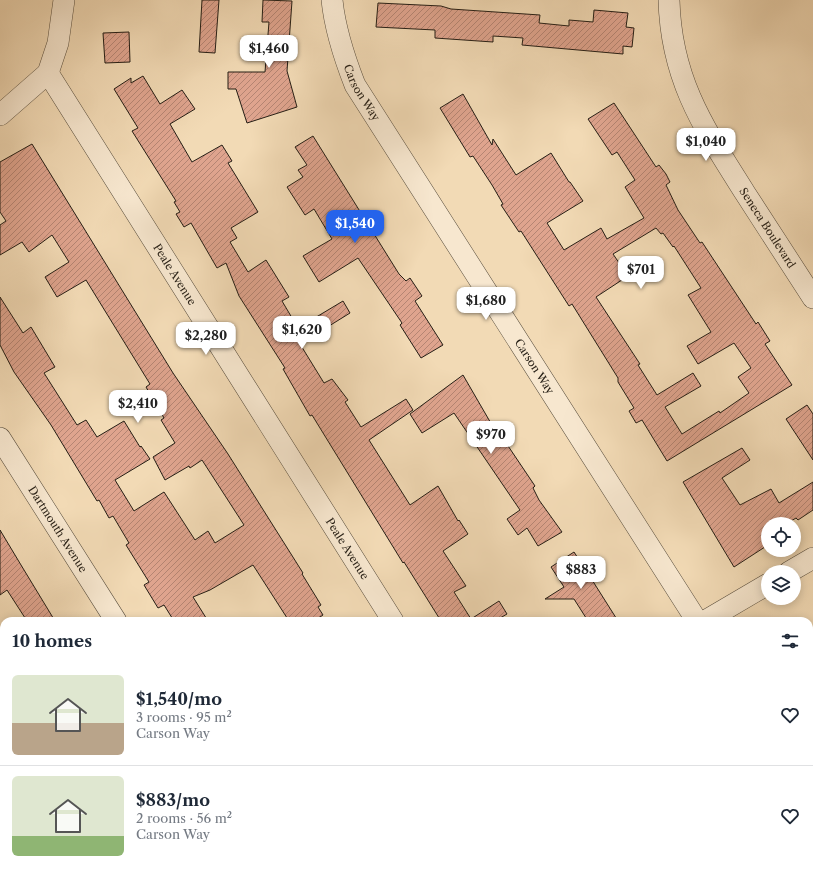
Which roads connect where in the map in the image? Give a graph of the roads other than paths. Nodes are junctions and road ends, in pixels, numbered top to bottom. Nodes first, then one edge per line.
1 (64, 0) edge
2 (332, 0) edge
3 (669, 0) edge
4 (48, 73) junction
5 (0, 115) edge
6 (813, 298) edge
7 (0, 438) edge
8 (813, 558) edge
9 (800, 565) edge
10 (761, 588) edge
11 (113, 617) edge
12 (390, 617) edge
13 (694, 617) edge
14 (712, 617) edge

1 - 4 street
2 - 13 street, Carson Way
3 - 6 street, Seneca Boulevard
4 - 5 street
4 - 12 street, Peale Avenue
7 - 11 street, Dartmouth Avenue
8 - 9 street
10 - 14 street

